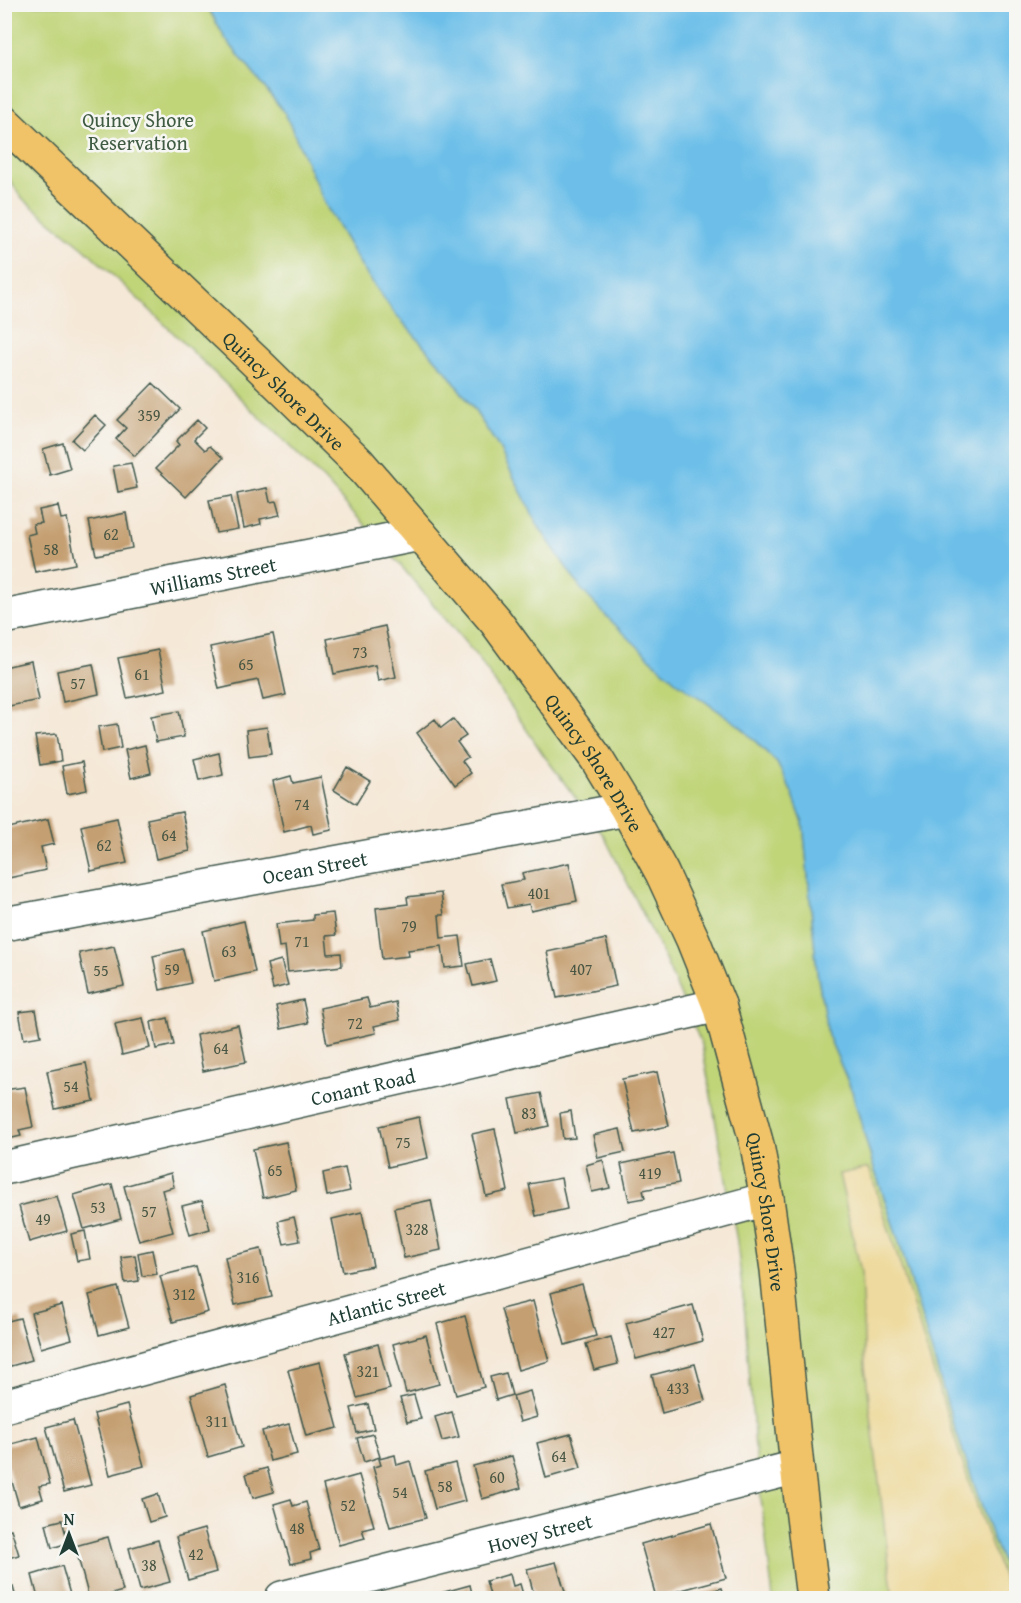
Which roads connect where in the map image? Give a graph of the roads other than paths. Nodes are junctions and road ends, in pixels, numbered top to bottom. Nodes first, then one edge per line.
1 (4, 122) edge
2 (420, 534) junction
3 (4, 617) edge
4 (627, 809) junction
5 (4, 924) edge
6 (719, 1005) junction
7 (4, 1168) edge
8 (767, 1199) junction
9 (4, 1406) edge
10 (797, 1467) junction
11 (282, 1599) edge
12 (813, 1599) edge

1 - 2 main road, Quincy Shore Drive
2 - 3 street, Williams Street
2 - 4 main road, Quincy Shore Drive
4 - 5 street, Ocean Street
4 - 6 main road, Quincy Shore Drive
6 - 7 street, Conant Road
6 - 8 main road, Quincy Shore Drive
8 - 9 street, Atlantic Street
8 - 10 main road, Quincy Shore Drive
10 - 11 street, Hovey Street
10 - 12 main road, Quincy Shore Drive

